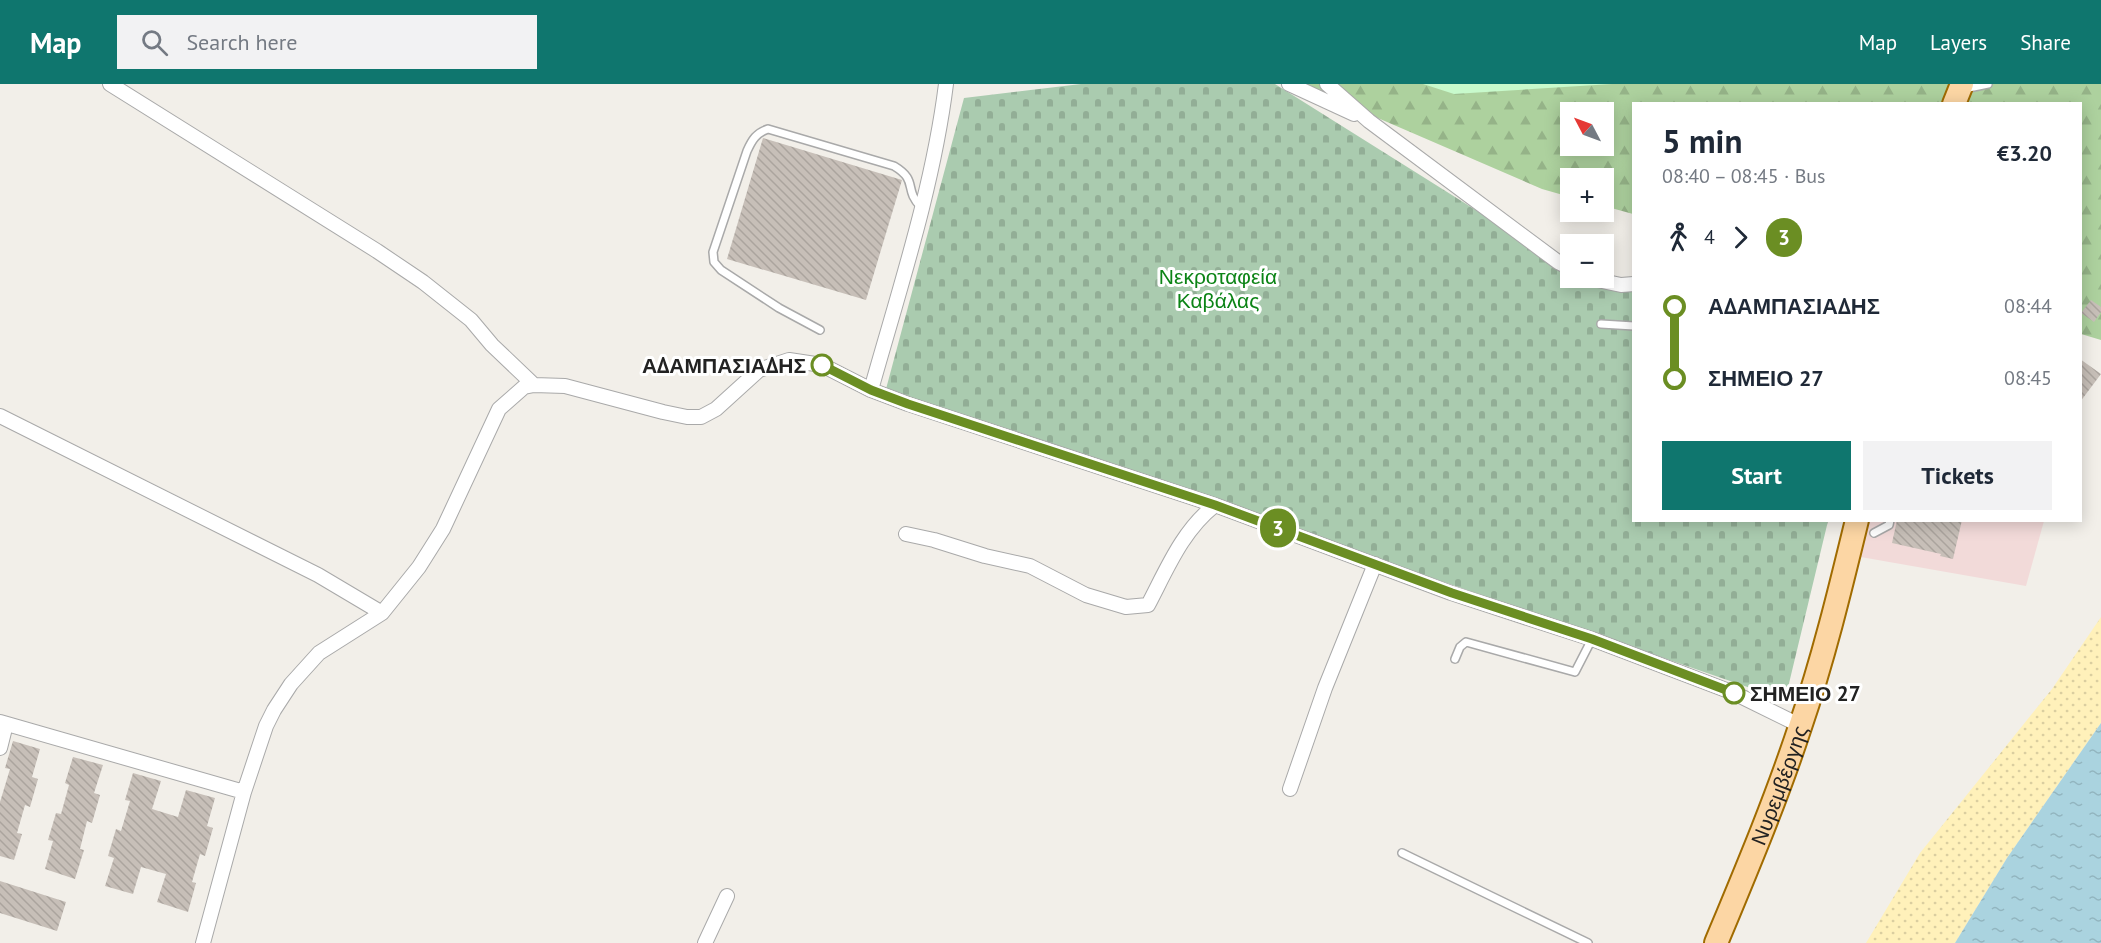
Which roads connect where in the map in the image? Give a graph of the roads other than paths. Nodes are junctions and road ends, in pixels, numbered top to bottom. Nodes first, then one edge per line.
1 (110, 84) edge
2 (946, 84) edge
3 (1289, 84) edge
4 (1327, 84) edge
5 (1988, 84) edge
6 (1958, 93) edge
7 (1369, 121) junction
8 (921, 207) junction
9 (1560, 263) edge
10 (1614, 284) edge
11 (1632, 284) edge
12 (1601, 324) dead end
13 (1632, 326) edge
14 (820, 330) dead end
15 (534, 385) junction
16 (871, 390) junction
17 (0, 416) edge
18 (1215, 505) junction
19 (1889, 522) edge
20 (1865, 527) edge
21 (906, 534) dead end
22 (1376, 564) junction
23 (382, 613) junction
24 (1592, 639) junction
25 (1455, 659) dead end
26 (3, 723) edge
27 (1801, 726) junction
28 (0, 748) edge
29 (1290, 789) dead end
30 (244, 792) junction
31 (1402, 853) dead end
32 (727, 896) dead end
33 (203, 943) edge
34 (705, 943) edge
35 (1588, 943) edge
36 (1716, 943) edge

1 - 15 street
2 - 8 street
3 - 7 street
4 - 7 street
5 - 6 lane
7 - 9 street
8 - 14 lane
8 - 16 street
10 - 11 street
12 - 13 lane
15 - 16 street
15 - 23 street
16 - 18 street
17 - 23 street
18 - 21 street
18 - 22 street
19 - 20 lane
20 - 27 main road, Νυρεμβέργης
22 - 24 street
22 - 29 street
23 - 30 street
24 - 25 lane
24 - 27 street
26 - 28 street
26 - 30 street
27 - 36 main road, Νυρεμβέργης
30 - 33 street
31 - 35 lane
32 - 34 street

